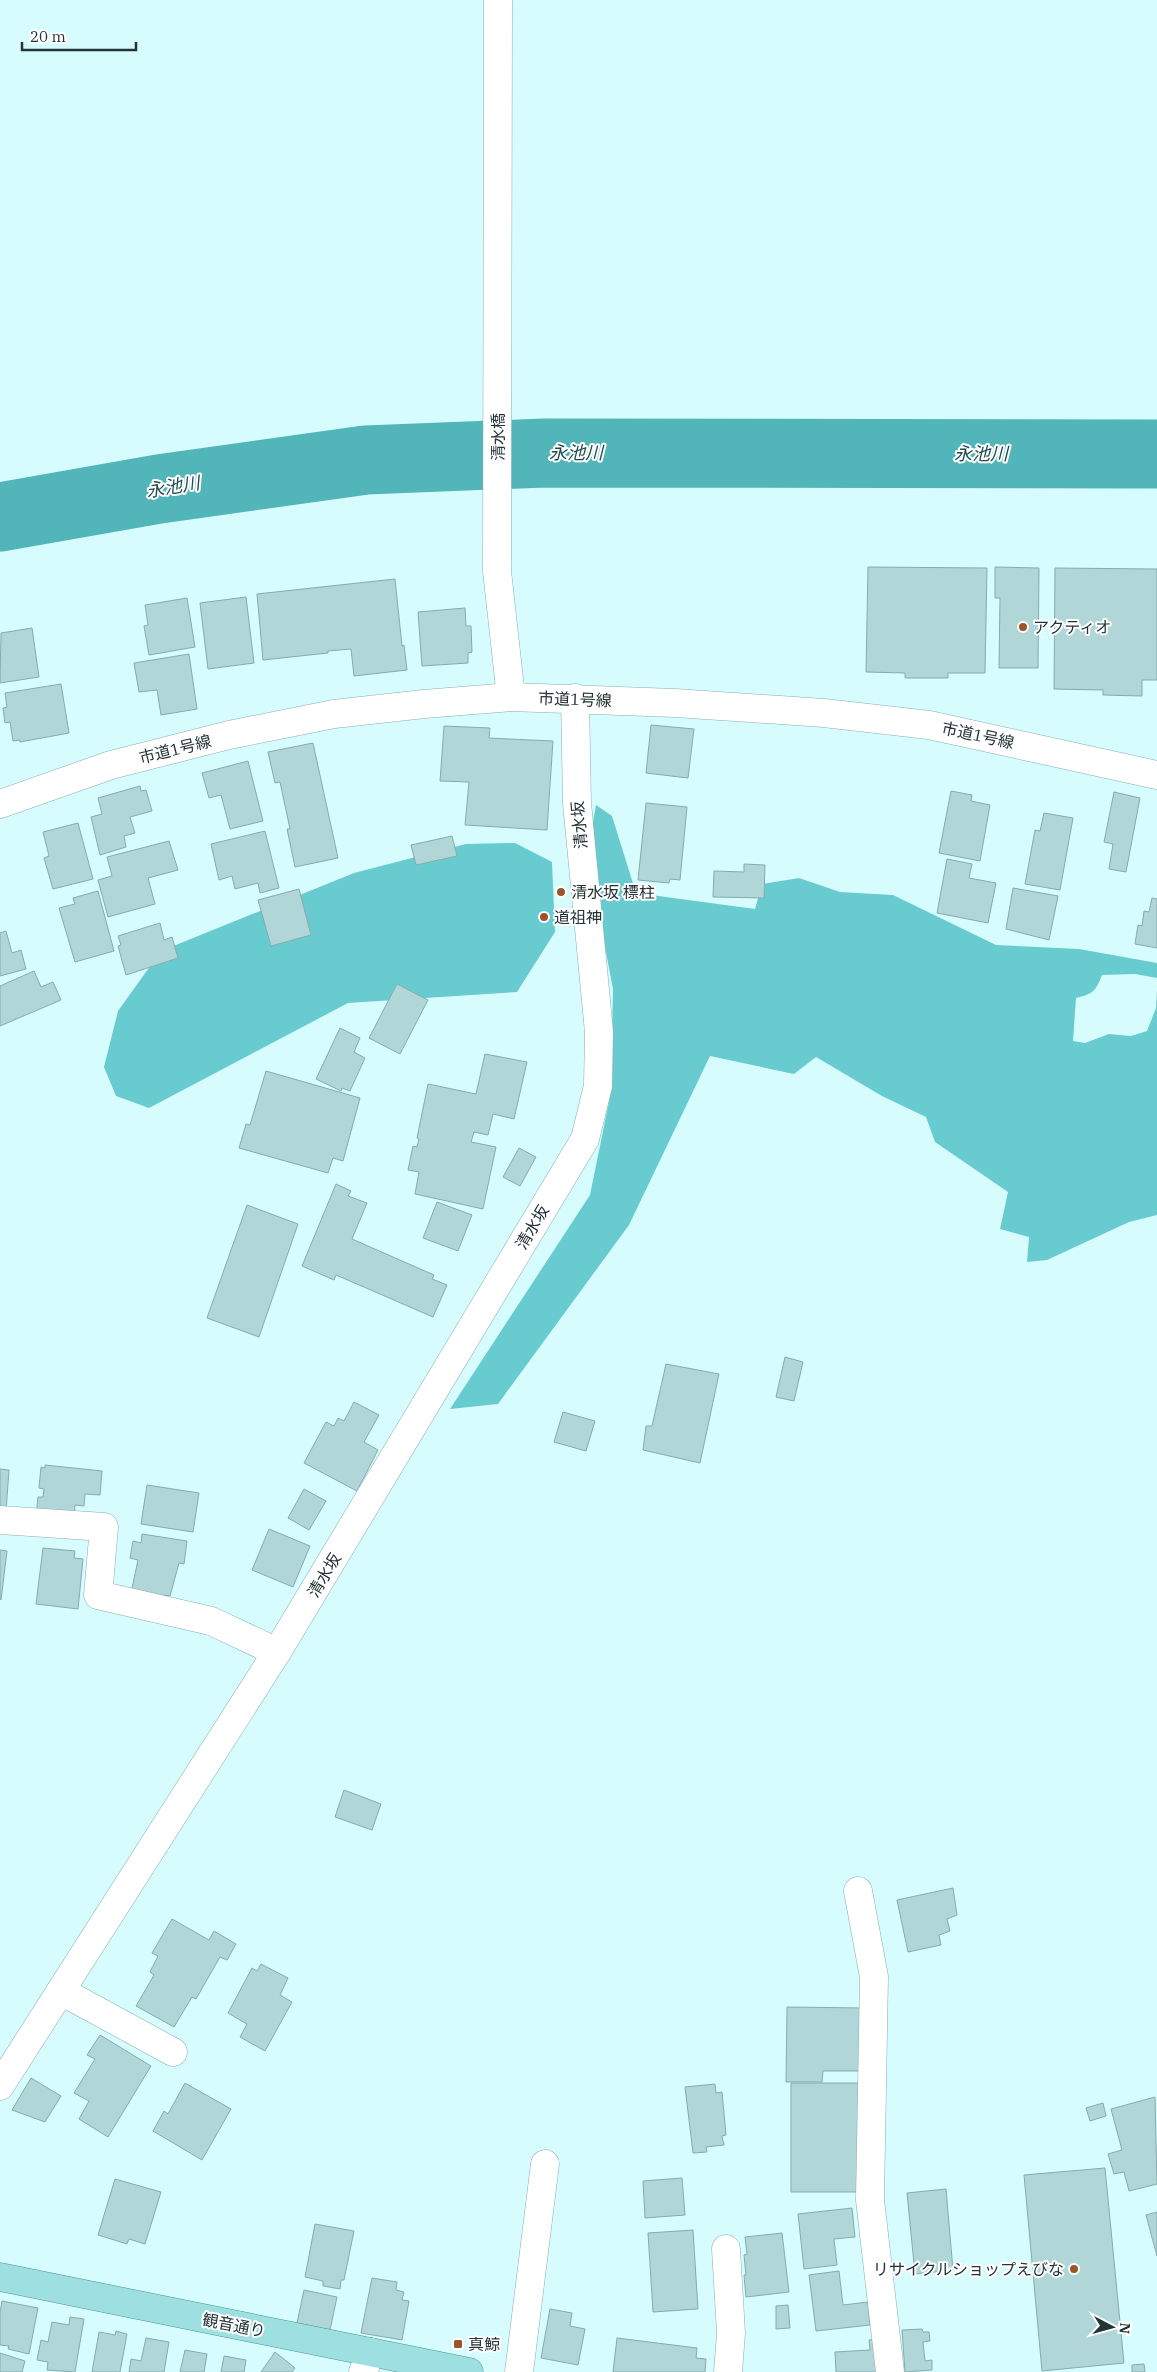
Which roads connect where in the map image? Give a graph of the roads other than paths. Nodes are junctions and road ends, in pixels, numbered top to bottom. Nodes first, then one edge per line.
1 (498, 0) edge
2 (511, 697) junction
3 (575, 698) junction
4 (1157, 775) edge
5 (0, 804) edge
6 (0, 1520) edge
7 (278, 1652) junction
8 (858, 1891) dead end
9 (61, 1990) junction
10 (173, 2052) dead end
11 (0, 2086) edge
12 (545, 2164) dead end
13 (726, 2249) dead end
14 (0, 2277) edge
15 (367, 2362) edge
16 (469, 2372) edge
17 (519, 2372) edge
18 (728, 2372) edge
19 (890, 2372) edge

1 - 2 street, 清水橋
2 - 3 street, 市道1号線
2 - 5 street, 市道1号線
3 - 4 street, 市道1号線
3 - 7 street, 清水坂
6 - 7 street
7 - 9 street, 清水坂
8 - 19 street
9 - 10 street
9 - 11 street, 清水坂
12 - 17 street
13 - 18 street
14 - 15 main road, 観音通り
15 - 16 main road, 観音通り

